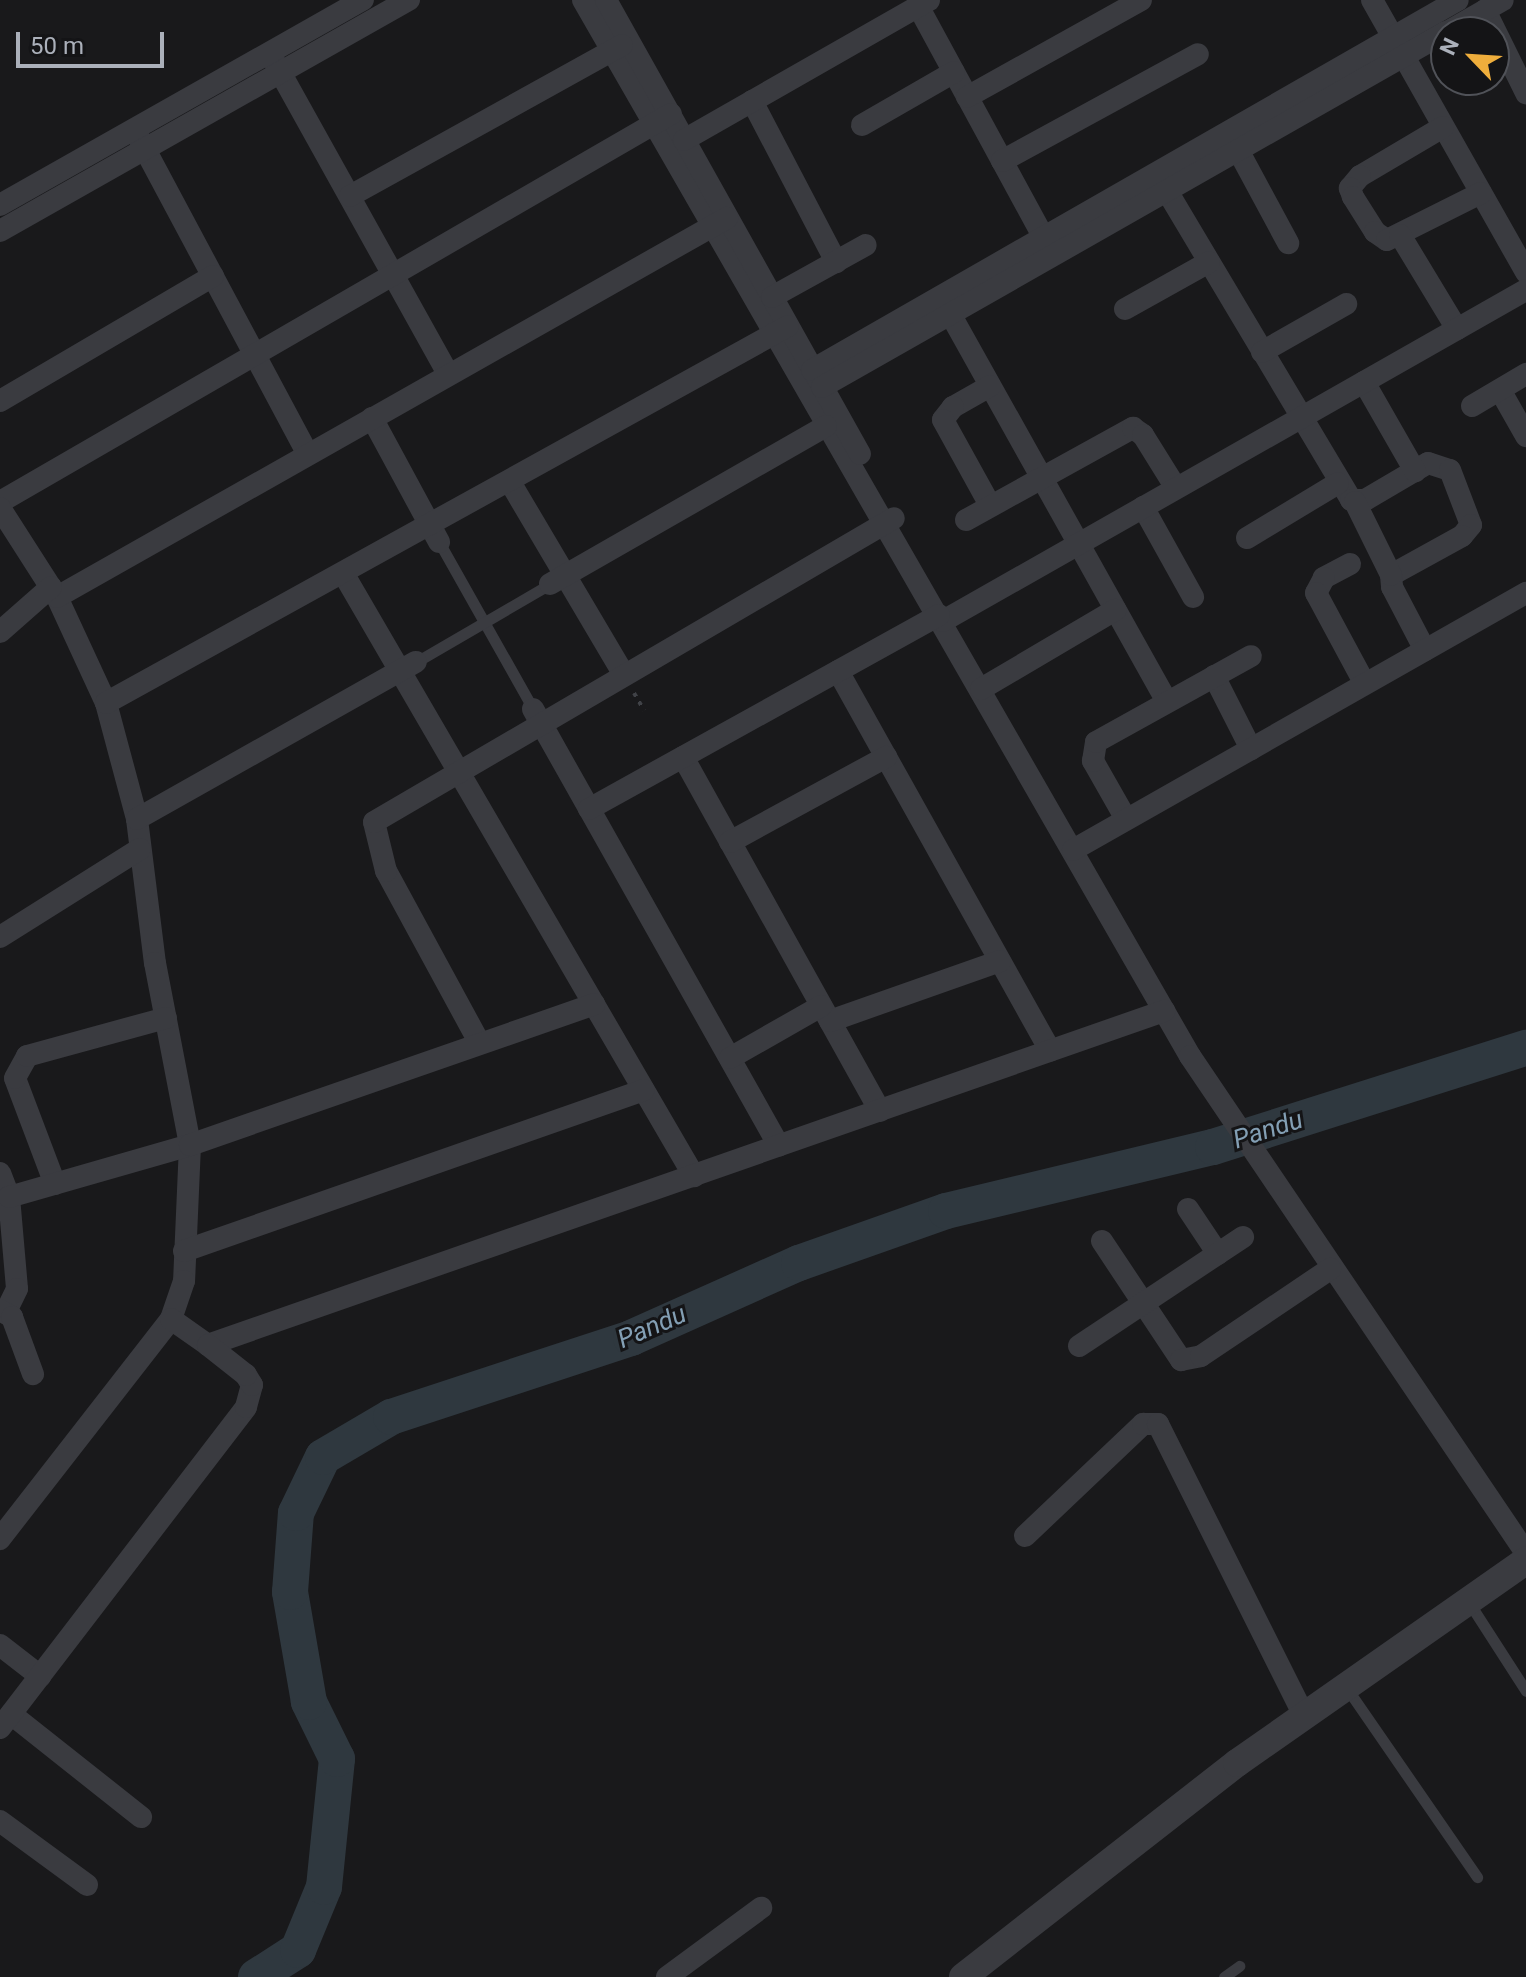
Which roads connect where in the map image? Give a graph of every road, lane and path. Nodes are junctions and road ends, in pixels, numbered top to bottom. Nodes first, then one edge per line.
1 (363, 0) edge
2 (583, 0) edge
3 (606, 0) edge
4 (1141, 0) edge
5 (1372, 0) edge
6 (1458, 0) edge
7 (405, 1) edge
8 (924, 3) edge
9 (1494, 5) edge
10 (1474, 16) edge
11 (1430, 37) edge
12 (621, 46) junction
13 (1398, 47) junction
14 (270, 52) junction
15 (1198, 54) dead end
16 (954, 72) junction
17 (281, 73) junction
18 (1526, 93) edge
19 (967, 97) junction
20 (752, 101) junction
21 (664, 119) junction
22 (862, 125) dead end
23 (1443, 127) junction
24 (134, 128) junction
25 (684, 140) junction
26 (146, 149) junction
27 (1238, 150) junction
28 (1002, 161) junction
29 (1167, 191) junction
30 (1481, 193) junction
31 (350, 196) junction
32 (2, 203) edge
33 (720, 222) junction
34 (7, 227) edge
35 (1400, 235) junction
36 (1044, 238) junction
37 (1288, 243) dead end
38 (866, 245) dead end
39 (836, 262) junction
40 (1209, 262) junction
41 (1526, 272) edge
42 (394, 275) junction
43 (213, 276) junction
44 (1526, 290) edge
45 (772, 297) junction
46 (1346, 304) dead end
47 (945, 305) junction
48 (1125, 309) dead end
49 (1457, 329) junction
50 (780, 331) junction
51 (1262, 352) junction
52 (255, 355) junction
53 (448, 374) junction
54 (1526, 374) edge
55 (814, 380) junction
56 (1364, 382) junction
57 (990, 386) junction
58 (1500, 390) junction
59 (0, 401) edge
60 (1472, 406) dead end
61 (372, 418) junction
62 (1301, 418) junction
63 (826, 426) junction
64 (1526, 436) edge
65 (308, 454) junction
66 (1415, 471) junction
67 (1040, 475) junction
68 (510, 482) junction
69 (1338, 483) junction
70 (1176, 488) junction
71 (1355, 502) junction
72 (0, 505) edge
73 (990, 505) junction
74 (1143, 507) junction
75 (966, 520) dead end
76 (889, 521) junction
77 (435, 534) junction
78 (1247, 538) dead end
79 (1078, 543) junction
80 (1350, 564) dead end
81 (343, 573) junction
82 (1391, 575) junction
83 (556, 580) junction
84 (54, 592) junction
85 (1526, 593) edge
86 (1193, 597) dead end
87 (1115, 610) junction
88 (941, 618) junction
89 (484, 622) junction
90 (0, 632) edge
91 (1425, 650) junction
92 (1251, 656) dead end
93 (408, 667) junction
94 (838, 671) junction
95 (623, 673) junction
96 (1214, 676) junction
97 (1365, 684) junction
98 (981, 689) junction
99 (1167, 702) junction
100 (106, 703) junction
101 (537, 717) junction
102 (1251, 749) junction
103 (683, 757) junction
104 (886, 757) junction
105 (459, 772) junction
106 (589, 809) junction
107 (137, 819) junction
108 (1126, 819) junction
109 (730, 842) junction
110 (140, 849) junction
111 (1073, 850) junction
112 (0, 937) edge
113 (1000, 961) junction
114 (594, 1004) junction
115 (1164, 1011) junction
116 (825, 1014) junction
117 (166, 1018) junction
118 (479, 1042) junction
119 (1050, 1051) junction
120 (730, 1058) junction
121 (644, 1090) junction
122 (880, 1111) junction
123 (190, 1145) junction
124 (779, 1146) junction
125 (0, 1173) edge
126 (694, 1176) junction
127 (55, 1184) junction
128 (9, 1197) junction
129 (1188, 1209) dead end
130 (1243, 1237) dead end
131 (1102, 1241) dead end
132 (184, 1251) junction
133 (1218, 1254) junction
134 (1330, 1269) junction
135 (1142, 1304) junction
136 (3, 1311) edge
137 (171, 1319) junction
138 (208, 1345) junction
139 (1079, 1346) dead end
140 (33, 1374) dead end
141 (1025, 1536) dead end
142 (0, 1539) edge
143 (1526, 1553) edge
144 (1526, 1561) edge
145 (1468, 1601) junction
146 (0, 1645) edge
147 (40, 1676) junction
148 (1345, 1687) junction
149 (1526, 1691) edge
150 (1304, 1716) junction
151 (5, 1721) edge
152 (141, 1817) dead end
153 (0, 1821) edge
154 (1477, 1877) dead end
155 (87, 1885) dead end
156 (761, 1908) dead end
157 (1239, 1966) dead end
158 (667, 1977) edge
159 (963, 1977) edge
160 (1224, 1977) edge

1 - 14 street
2 - 12 street
3 - 12 street
4 - 19 street
5 - 13 street
6 - 13 street
7 - 17 street
8 - 16 street
8 - 20 street
9 - 10 street
9 - 18 street
11 - 13 street
12 - 21 street
12 - 31 street
13 - 23 street
13 - 27 street
13 - 36 street
14 - 17 street
14 - 24 street
15 - 28 street
16 - 19 street
16 - 22 street
17 - 26 street
17 - 31 street
19 - 28 street
20 - 25 street
20 - 39 street
21 - 25 street
21 - 33 street
21 - 42 street
23 - 30 street
23 - 35 street
24 - 26 street
24 - 32 street
25 - 33 street
26 - 34 street
26 - 43 street
27 - 29 street
27 - 37 street
28 - 36 street
29 - 40 street
29 - 47 street
30 - 35 street
30 - 41 street
31 - 42 street
32 - 34 street
33 - 45 street
33 - 50 street
33 - 53 street
35 - 49 street
36 - 47 street
38 - 39 street
39 - 45 street
40 - 48 street
40 - 51 street
42 - 52 street
42 - 53 street
43 - 52 street
43 - 59 street
44 - 49 street
45 - 50 street
46 - 51 street
47 - 55 street
47 - 57 street
49 - 56 street
50 - 55 street
50 - 68 street
51 - 62 street
52 - 65 street
52 - 72 street
53 - 61 street
54 - 58 street
55 - 63 street
55 - 76 street
56 - 62 street
56 - 66 street
57 - 67 street
57 - 73 street
58 - 60 street
58 - 64 street
61 - 65 street
61 - 77 street
62 - 69 street
62 - 70 street
63 - 76 street
63 - 83 street
65 - 84 street
66 - 71 street
66 - 82 street
67 - 70 street
67 - 73 street
67 - 79 street
68 - 77 street
68 - 83 street
69 - 71 street
69 - 78 street
70 - 74 street
71 - 82 street
72 - 84 street
73 - 75 street
74 - 79 street
74 - 86 street
76 - 88 street
76 - 95 street
77 - 81 street
77 - 89 lane
79 - 87 street
79 - 88 street
80 - 97 street
81 - 93 street
81 - 100 street
82 - 91 street
83 - 89 lane
83 - 95 street
84 - 90 street
84 - 100 street
85 - 91 street
87 - 98 street
87 - 99 street
88 - 94 street
88 - 98 street
89 - 93 lane
89 - 101 lane
91 - 97 street
92 - 96 street
93 - 105 street
93 - 107 street
94 - 103 street
94 - 104 street
95 - 101 street
96 - 99 street
96 - 102 street
97 - 102 street
98 - 111 street
99 - 108 street
100 - 107 street
101 - 105 street
101 - 106 street
102 - 108 street
103 - 106 street
103 - 109 street
104 - 109 street
104 - 113 street
105 - 114 street
105 - 118 street
106 - 120 street
107 - 110 street
108 - 111 street
109 - 116 street
110 - 112 street
110 - 117 street
111 - 115 street
113 - 116 street
113 - 119 street
114 - 118 street
114 - 121 street
115 - 119 street
115 - 134 street
116 - 120 street
116 - 122 street
117 - 123 street
117 - 127 street
118 - 123 street
119 - 122 street
120 - 124 street
121 - 126 street
121 - 132 street
122 - 124 street
123 - 127 street
123 - 132 street
124 - 126 street
125 - 128 street
126 - 138 street
127 - 128 street
128 - 136 street
129 - 133 street
130 - 133 street
131 - 135 street
132 - 137 street
133 - 135 street
134 - 135 street
134 - 143 street
135 - 139 street
136 - 140 street
137 - 138 street
137 - 142 street
138 - 147 street
141 - 150 street
144 - 145 street
145 - 148 street
145 - 149 lane
146 - 147 street
147 - 151 street
148 - 150 street
148 - 154 lane
150 - 159 street
151 - 152 street
153 - 155 street
156 - 158 street
157 - 160 lane

